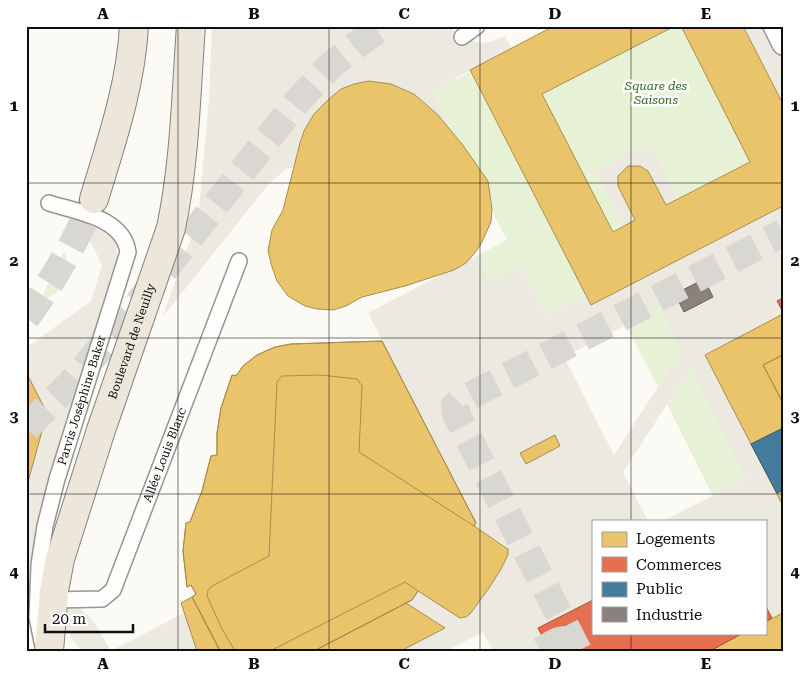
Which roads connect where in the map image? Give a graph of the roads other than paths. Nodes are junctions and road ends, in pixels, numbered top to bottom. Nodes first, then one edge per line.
1 (134, 26) edge
2 (191, 26) edge
3 (476, 26) edge
4 (774, 26) edge
5 (462, 37) dead end
6 (783, 44) edge
7 (94, 199) tunnel mouth
8 (49, 203) dead end
9 (239, 261) dead end
10 (53, 600) junction
11 (44, 651) edge
12 (49, 651) edge

1 - 7 main road
2 - 10 main road, Boulevard de Neuilly
3 - 5 lane
4 - 6 street
8 - 11 lane, Parvis Joséphine Baker
9 - 10 lane, Allée Louis Blanc
10 - 12 main road, Boulevard de Neuilly

